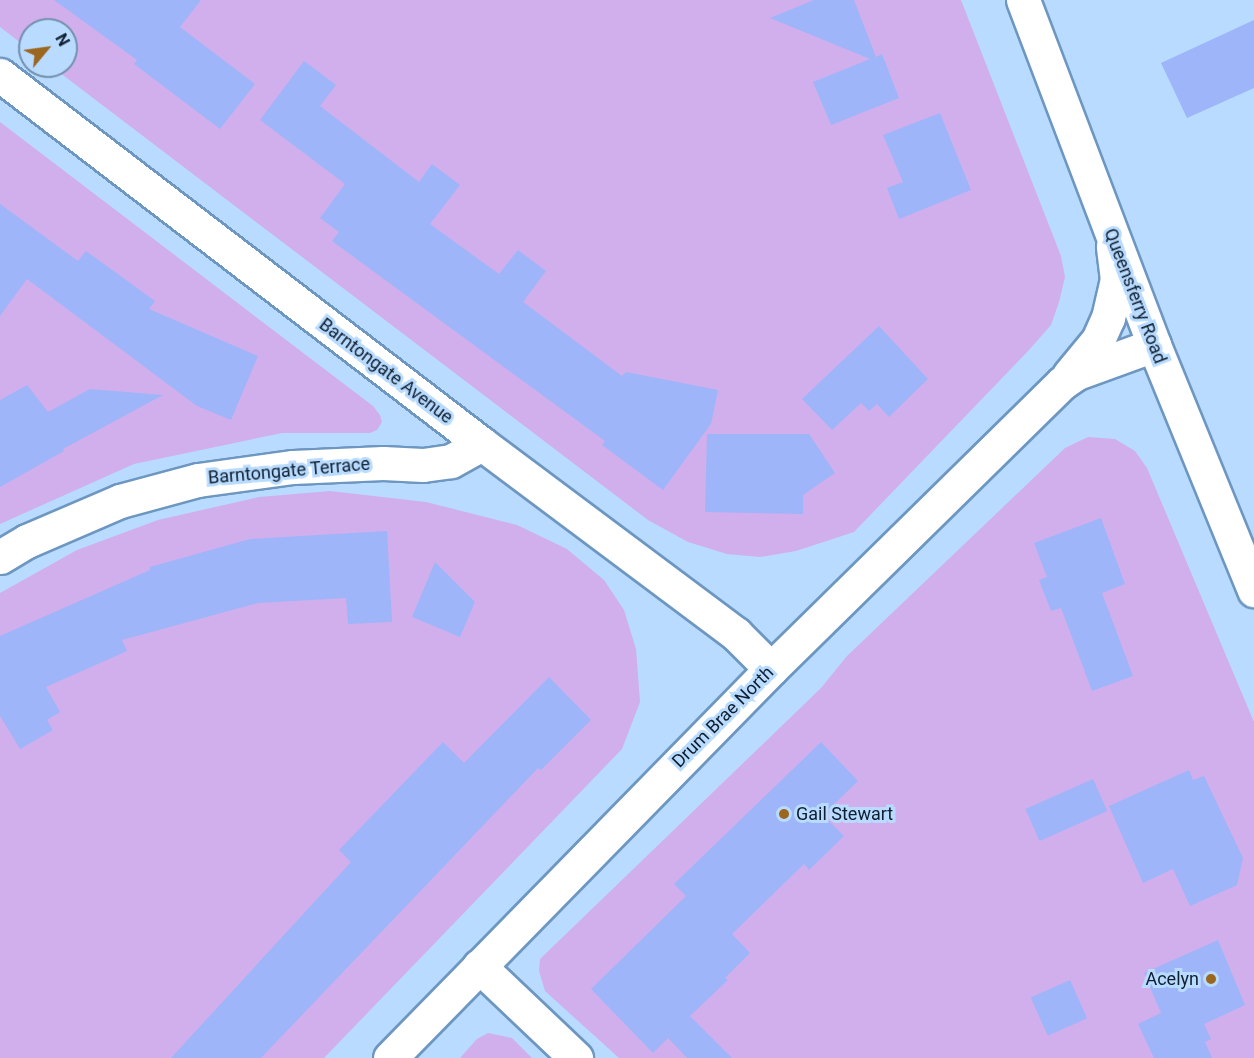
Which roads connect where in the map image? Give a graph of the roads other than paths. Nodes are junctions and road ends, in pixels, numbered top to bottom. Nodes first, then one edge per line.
1 (1023, 0) edge
2 (0, 75) edge
3 (1112, 237) junction
4 (1154, 345) junction
5 (1062, 383) junction
6 (482, 444) junction
7 (0, 557) edge
8 (1254, 590) edge
9 (771, 669) junction
10 (479, 966) junction
11 (390, 1058) edge
12 (576, 1058) edge

1 - 3 main road, Queensferry Road
2 - 6 main road, Barntongate Avenue
3 - 4 main road, Queensferry Road
3 - 5 main road, Drum Brae North
4 - 5 main road, Drum Brae North
4 - 8 main road, Queensferry Road
5 - 9 main road, Drum Brae North
6 - 7 main road, Barntongate Terrace
6 - 9 main road, Barntongate Avenue
9 - 10 main road, Drum Brae North
10 - 11 main road, Drum Brae North
10 - 12 main road

